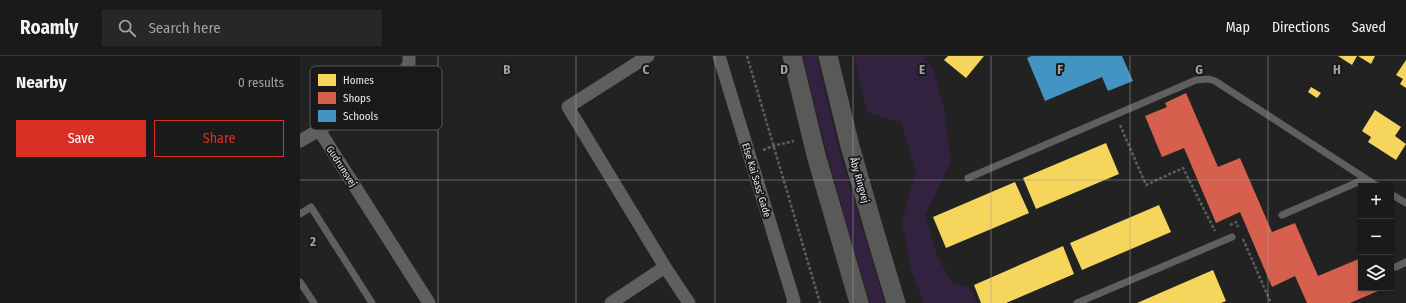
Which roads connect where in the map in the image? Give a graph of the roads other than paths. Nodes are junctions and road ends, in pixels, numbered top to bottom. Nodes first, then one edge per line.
1 (408, 56) edge
2 (648, 56) edge
3 (719, 56) edge
4 (792, 56) edge
5 (828, 56) edge
6 (408, 66) edge
7 (319, 130) joint
8 (300, 141) edge
9 (968, 178) dead end
10 (1365, 179) junction
11 (1372, 183) edge
12 (1394, 196) edge
13 (1406, 203) edge
14 (300, 214) edge
15 (1282, 215) dead end
16 (1232, 237) dead end
17 (1406, 262) edge
18 (665, 267) junction
19 (1396, 267) dead end
20 (300, 282) edge
21 (314, 303) edge
22 (372, 303) edge
23 (430, 303) edge
24 (611, 303) edge
25 (689, 303) edge
26 (793, 303) edge
27 (859, 303) edge
28 (896, 303) edge
29 (1077, 303) edge

1 - 6 street
2 - 18 street
3 - 26 street, Else Kai Sass' Gade
4 - 27 main road
5 - 28 main road, Åby Ringvej
7 - 8 street
7 - 23 street, Gudrunsvej
9 - 10 lane
10 - 11 lane
10 - 15 lane
12 - 13 lane
14 - 22 lane
16 - 29 lane
17 - 19 lane
18 - 24 street
18 - 25 street
20 - 21 lane

